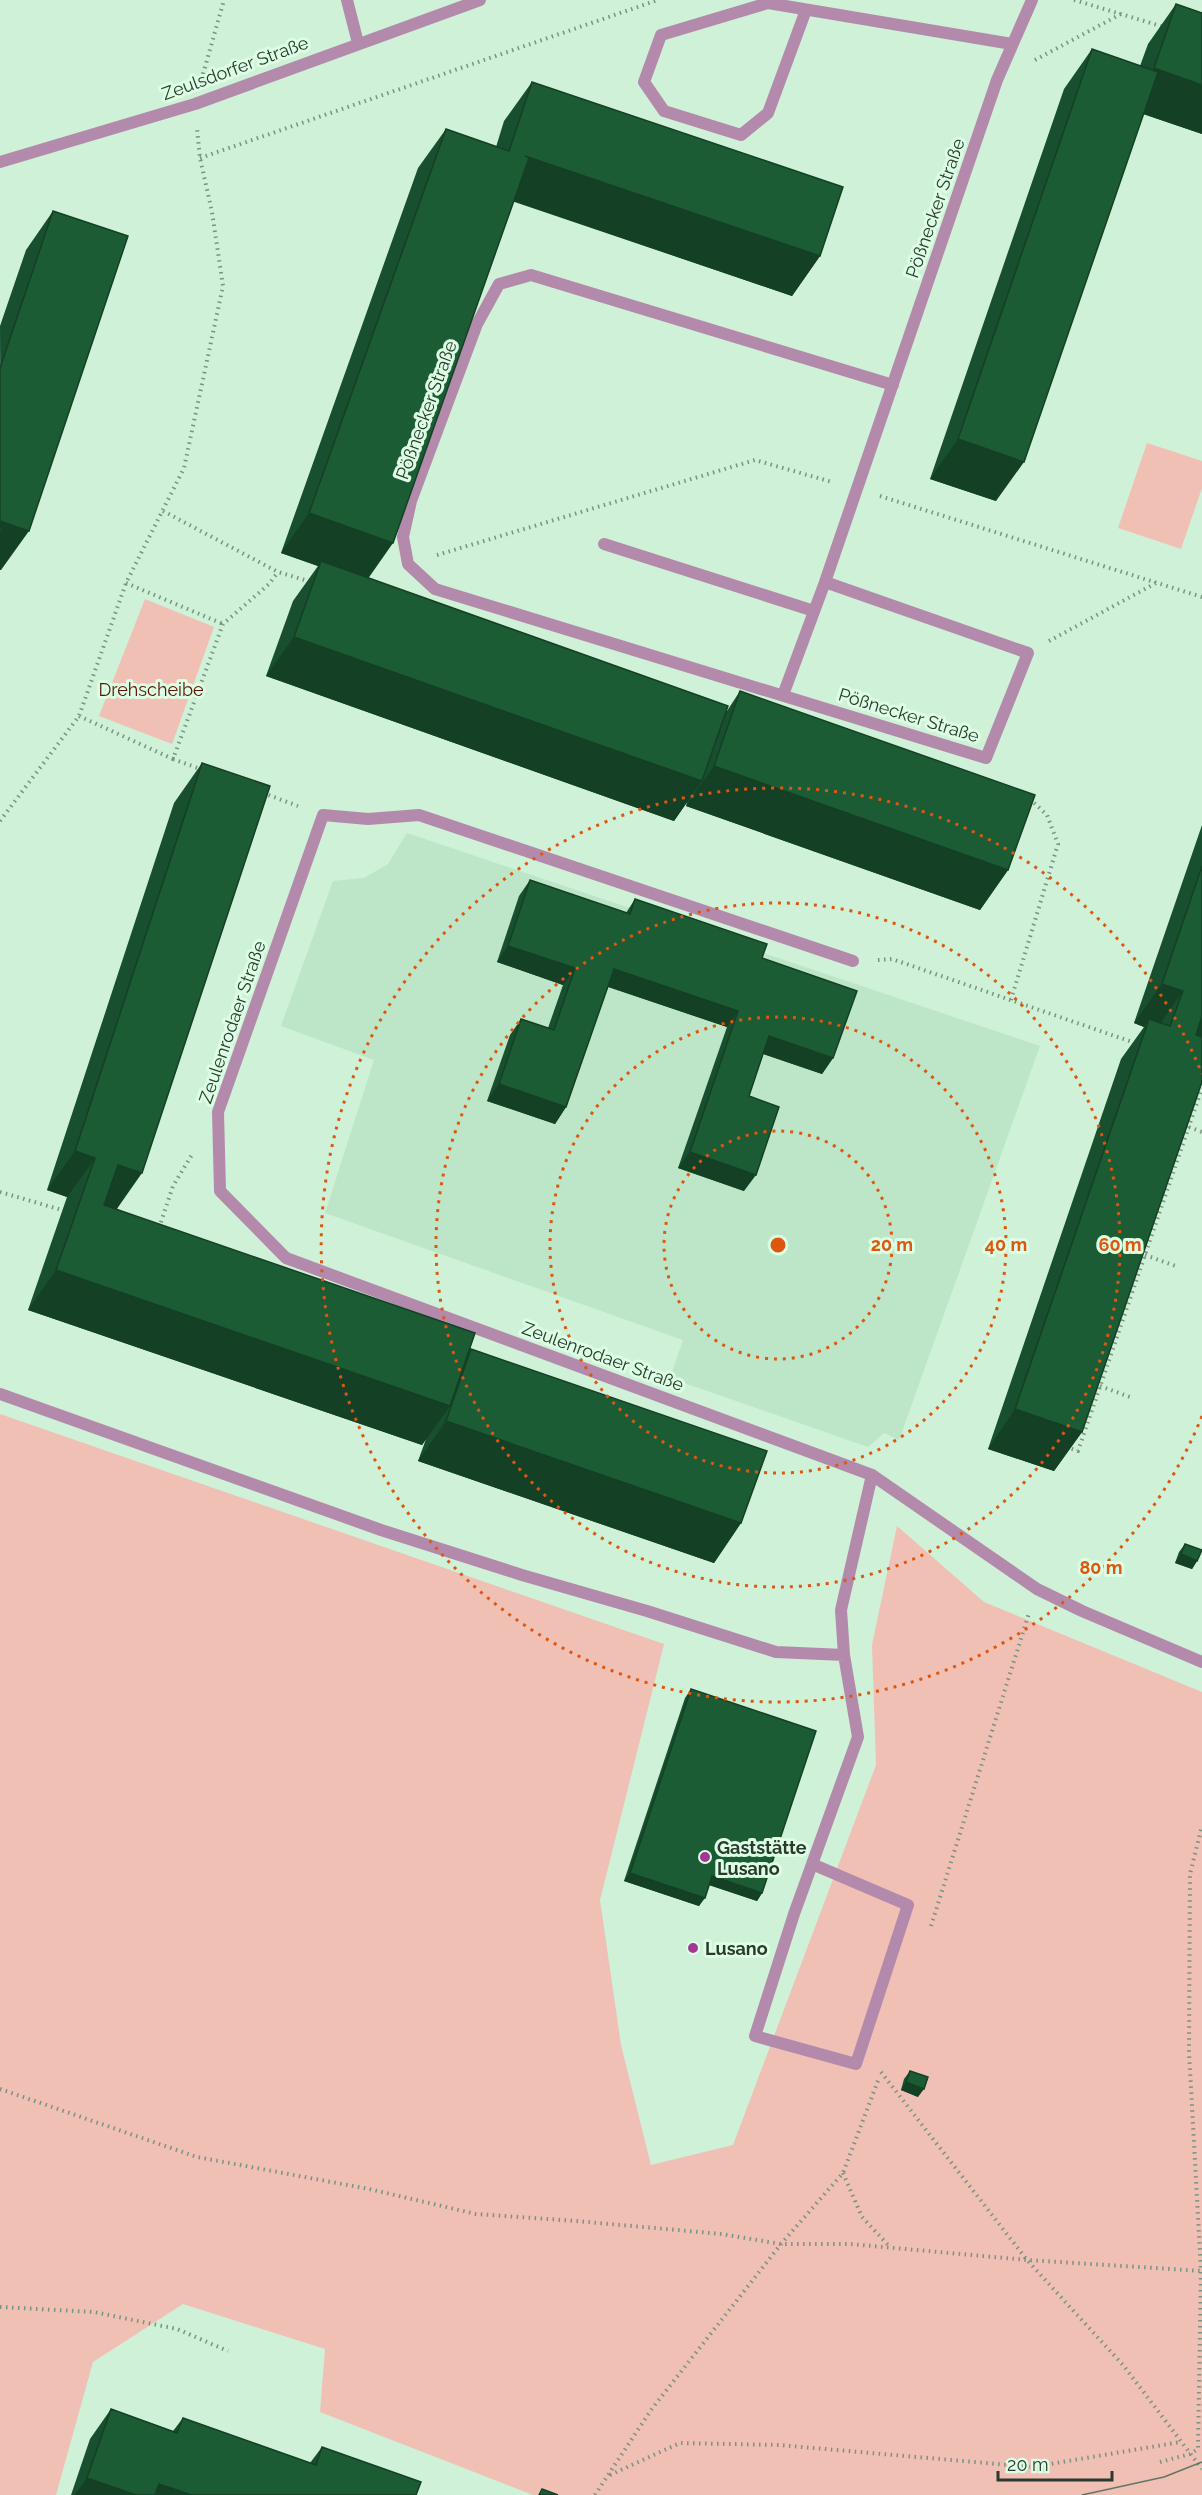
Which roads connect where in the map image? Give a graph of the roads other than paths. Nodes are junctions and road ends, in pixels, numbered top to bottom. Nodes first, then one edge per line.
1 (347, 0) edge
2 (480, 0) edge
3 (1032, 0) edge
4 (806, 10) junction
5 (358, 43) junction
6 (1012, 44) junction
7 (0, 162) edge
8 (893, 385) junction
9 (604, 544) dead end
10 (825, 582) junction
11 (814, 611) junction
12 (783, 695) junction
13 (853, 962) road end
14 (0, 1394) edge
15 (872, 1475) junction
16 (844, 1655) junction
17 (1202, 1662) edge
18 (812, 1864) junction

1 - 5 street
2 - 5 street, Zeulsdorfer Straße
3 - 6 street, Pößnecker Straße
4 - 4 street
4 - 6 street
5 - 7 street, Zeulsdorfer Straße
6 - 8 street, Pößnecker Straße
8 - 10 street, Pößnecker Straße
8 - 12 street, Pößnecker Straße
9 - 11 street
10 - 11 street, Pößnecker Straße
10 - 12 street, Pößnecker Straße
11 - 12 street, Pößnecker Straße
13 - 15 street, Zeulenrodaer Straße
14 - 16 street
15 - 16 street
15 - 17 street, Zeulenrodaer Straße
16 - 18 street
18 - 18 street

